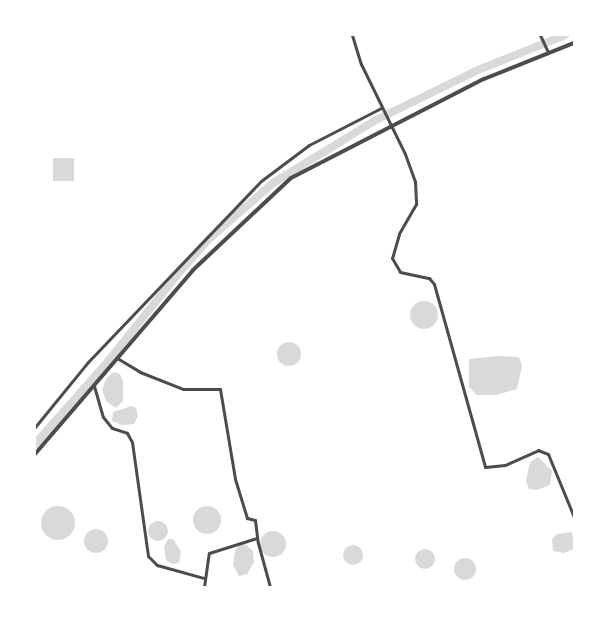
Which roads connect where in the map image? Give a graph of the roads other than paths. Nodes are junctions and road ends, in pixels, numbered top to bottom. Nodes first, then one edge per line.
1 (352, 35) edge
2 (540, 35) edge
3 (574, 42) edge
4 (548, 52) junction
5 (381, 108) junction
6 (392, 126) junction
7 (118, 358) junction
8 (94, 386) junction
9 (35, 427) edge
10 (35, 454) edge
11 (574, 517) edge
12 (257, 538) junction
13 (204, 578) junction
14 (204, 587) edge
15 (270, 587) edge

1 - 5 street
2 - 4 street
3 - 4 street
4 - 6 street
5 - 6 street
5 - 9 street
6 - 7 street
6 - 11 street
7 - 8 street
7 - 12 street
8 - 10 street
8 - 13 street
12 - 13 street
12 - 15 street
13 - 14 street

